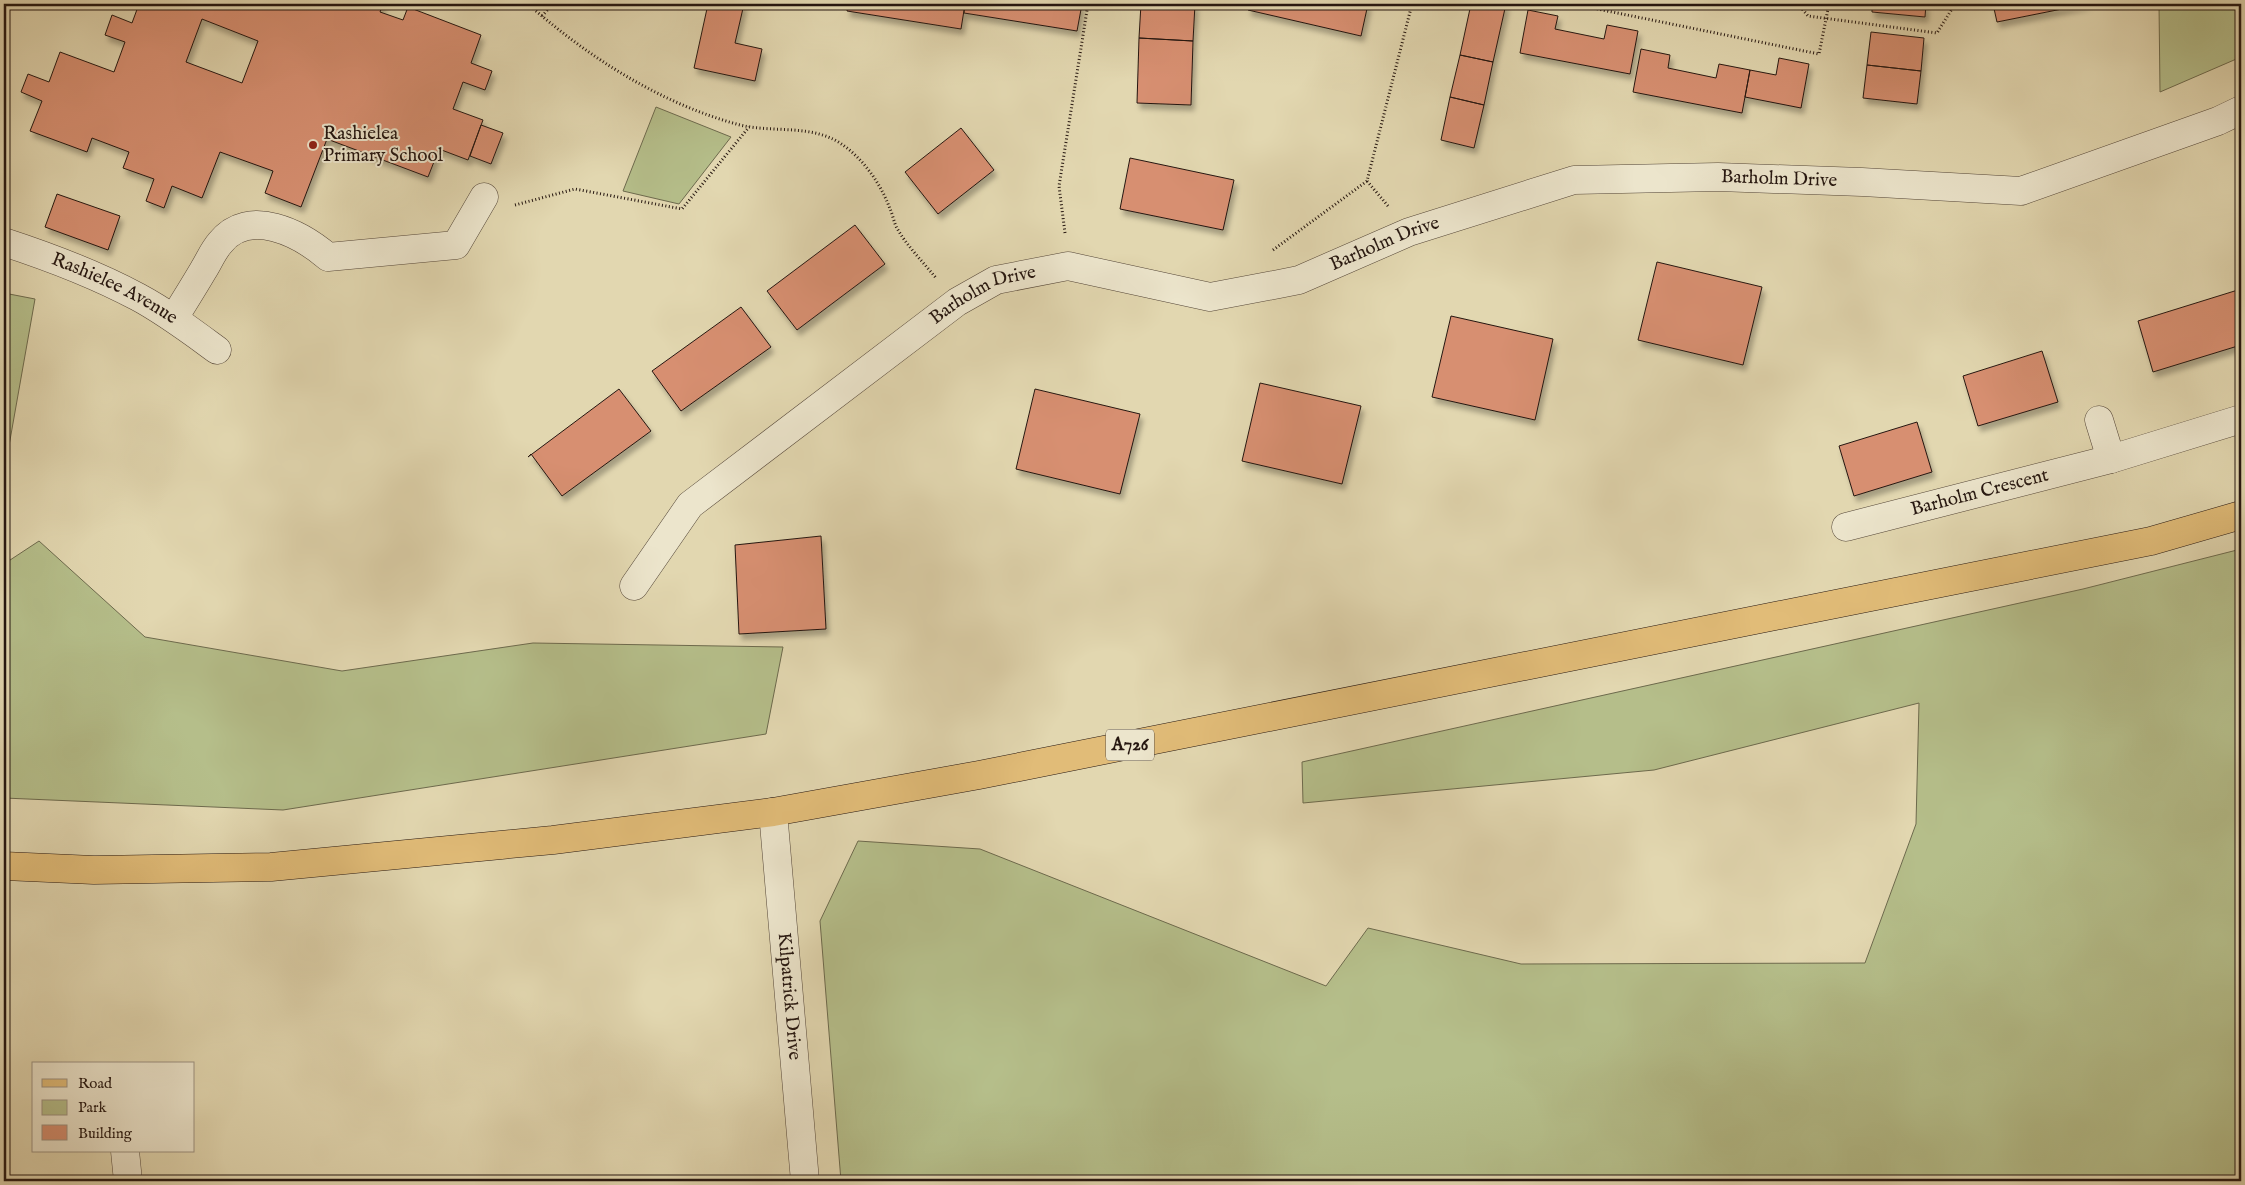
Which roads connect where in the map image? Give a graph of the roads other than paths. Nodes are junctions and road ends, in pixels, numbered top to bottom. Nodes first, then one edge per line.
1 (2241, 110) edge
2 (484, 197) road end
3 (4, 242) edge
4 (174, 318) junction
5 (217, 350) dead end
6 (2241, 419) edge
7 (2099, 420) dead end
8 (2111, 460) junction
9 (2241, 515) edge
10 (1846, 527) dead end
11 (634, 586) dead end
12 (773, 812) junction
13 (4, 866) edge
14 (125, 1152) edge
15 (128, 1181) edge
16 (805, 1181) edge

1 - 11 street, Barholm Drive
2 - 4 street
3 - 4 street, Rashielee Avenue
4 - 5 street, Rashielee Avenue
6 - 8 street, Barholm Crescent
7 - 8 street
8 - 10 street, Barholm Crescent
9 - 12 main road, A726
12 - 13 main road, A726
12 - 16 street, Kilpatrick Drive
14 - 15 street

